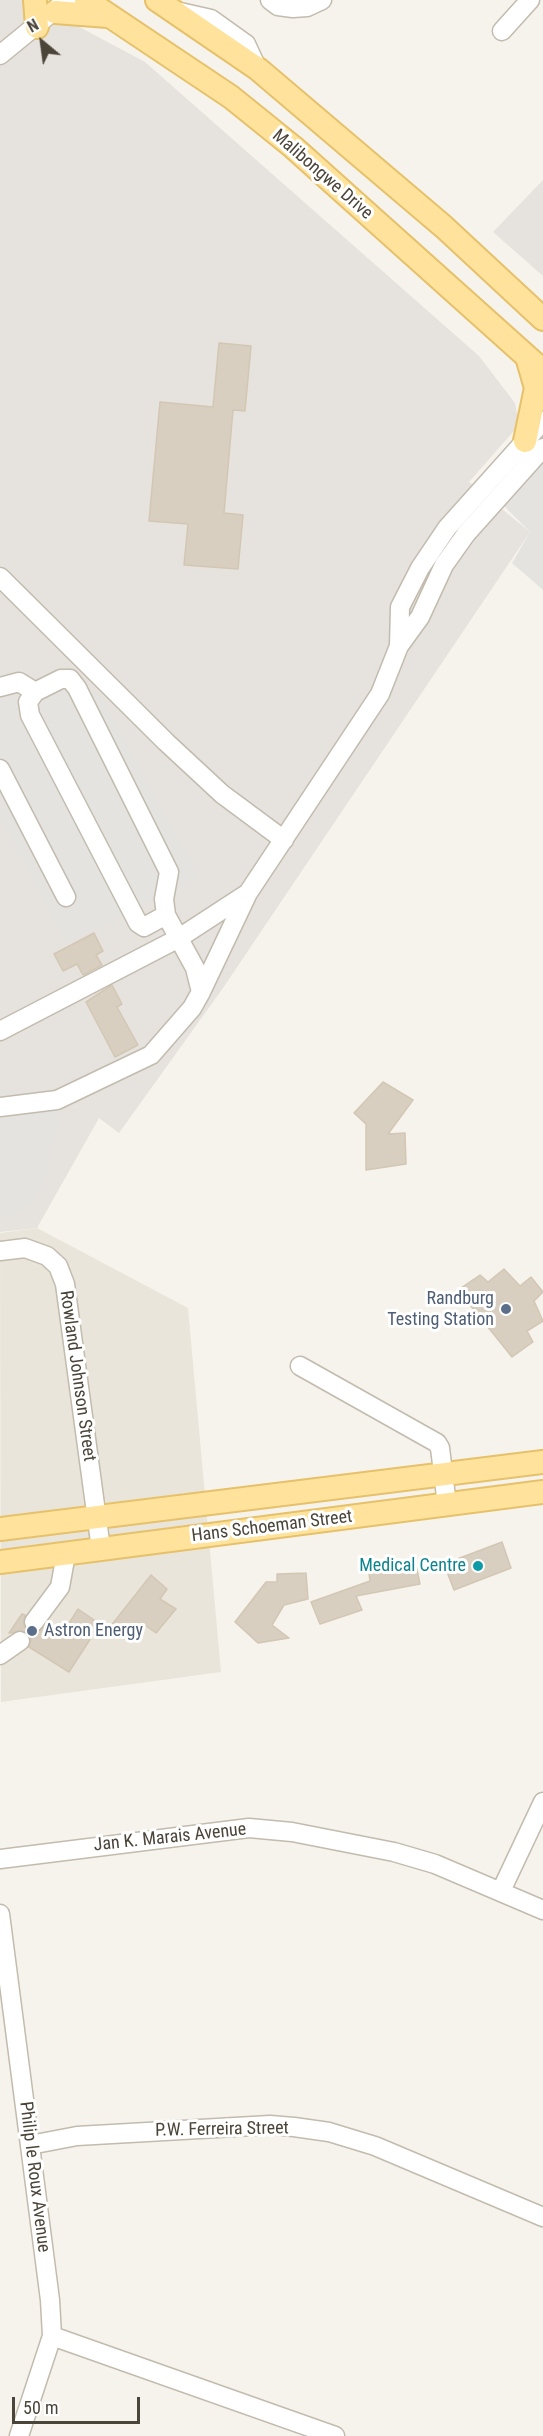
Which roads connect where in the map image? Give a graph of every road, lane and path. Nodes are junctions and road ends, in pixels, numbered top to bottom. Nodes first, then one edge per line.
1 (35, 0) edge
2 (86, 0) edge
3 (157, 0) edge
4 (321, 0) edge
5 (530, 0) edge
6 (277, 2) edge
7 (61, 6) edge
8 (113, 17) junction
9 (37, 27) junction
10 (502, 31) dead end
11 (0, 55) edge
12 (543, 319) edge
13 (535, 364) edge
14 (543, 421) edge
15 (534, 445) edge
16 (0, 577) edge
17 (0, 687) edge
18 (35, 692) junction
19 (0, 769) edge
20 (284, 840) junction
21 (248, 893) junction
22 (66, 897) dead end
23 (166, 915) junction
24 (179, 938) junction
25 (201, 992) junction
26 (0, 1031) edge
27 (0, 1107) edge
28 (0, 1251) edge
29 (300, 1365) dead end
30 (543, 1462) edge
31 (444, 1475) junction
32 (543, 1492) edge
33 (447, 1505) junction
34 (98, 1518) junction
35 (0, 1529) edge
36 (101, 1549) junction
37 (66, 1554) junction
38 (0, 1562) edge
39 (34, 1622) dead end
40 (20, 1641) dead end
41 (0, 1655) edge
42 (543, 1802) edge
43 (0, 1859) edge
44 (501, 1891) junction
45 (543, 1910) edge
46 (0, 1914) edge
47 (30, 2145) junction
48 (543, 2217) edge
49 (52, 2336) junction
50 (19, 2436) edge
51 (335, 2436) edge

1 - 9 main road
2 - 8 main road, Malibongwe Drive
3 - 12 main road
4 - 6 street
5 - 10 street
7 - 8 main road
7 - 9 street
8 - 13 main road, Malibongwe Drive
9 - 11 street
13 - 15 main road
14 - 15 street
15 - 20 street
16 - 20 street
17 - 18 street
18 - 23 street
18 - 23 street
19 - 22 street
20 - 21 street
21 - 24 street
21 - 25 street
23 - 24 street
24 - 25 street
24 - 26 street
25 - 27 street
28 - 34 street, Rowland Johnson Street
29 - 31 street
30 - 31 main road, Hans Schoeman Street
31 - 33 street
31 - 34 main road, Hans Schoeman Street
32 - 33 main road, Hans Schoeman Street
33 - 36 main road, Hans Schoeman Street
34 - 35 main road, Hans Schoeman Street
34 - 36 street, Rowland Johnson Street
36 - 37 main road, Hans Schoeman Street
37 - 38 main road, Hans Schoeman Street
37 - 39 street
40 - 41 street
42 - 44 street
43 - 44 street, Jan K. Marais Avenue
44 - 45 street, Jan K. Marais Avenue
46 - 47 street, Philip le Roux Avenue
47 - 48 street, P.W. Ferreira Street
47 - 49 street, Philip le Roux Avenue
49 - 50 street, Philip le Roux Avenue
49 - 51 street

